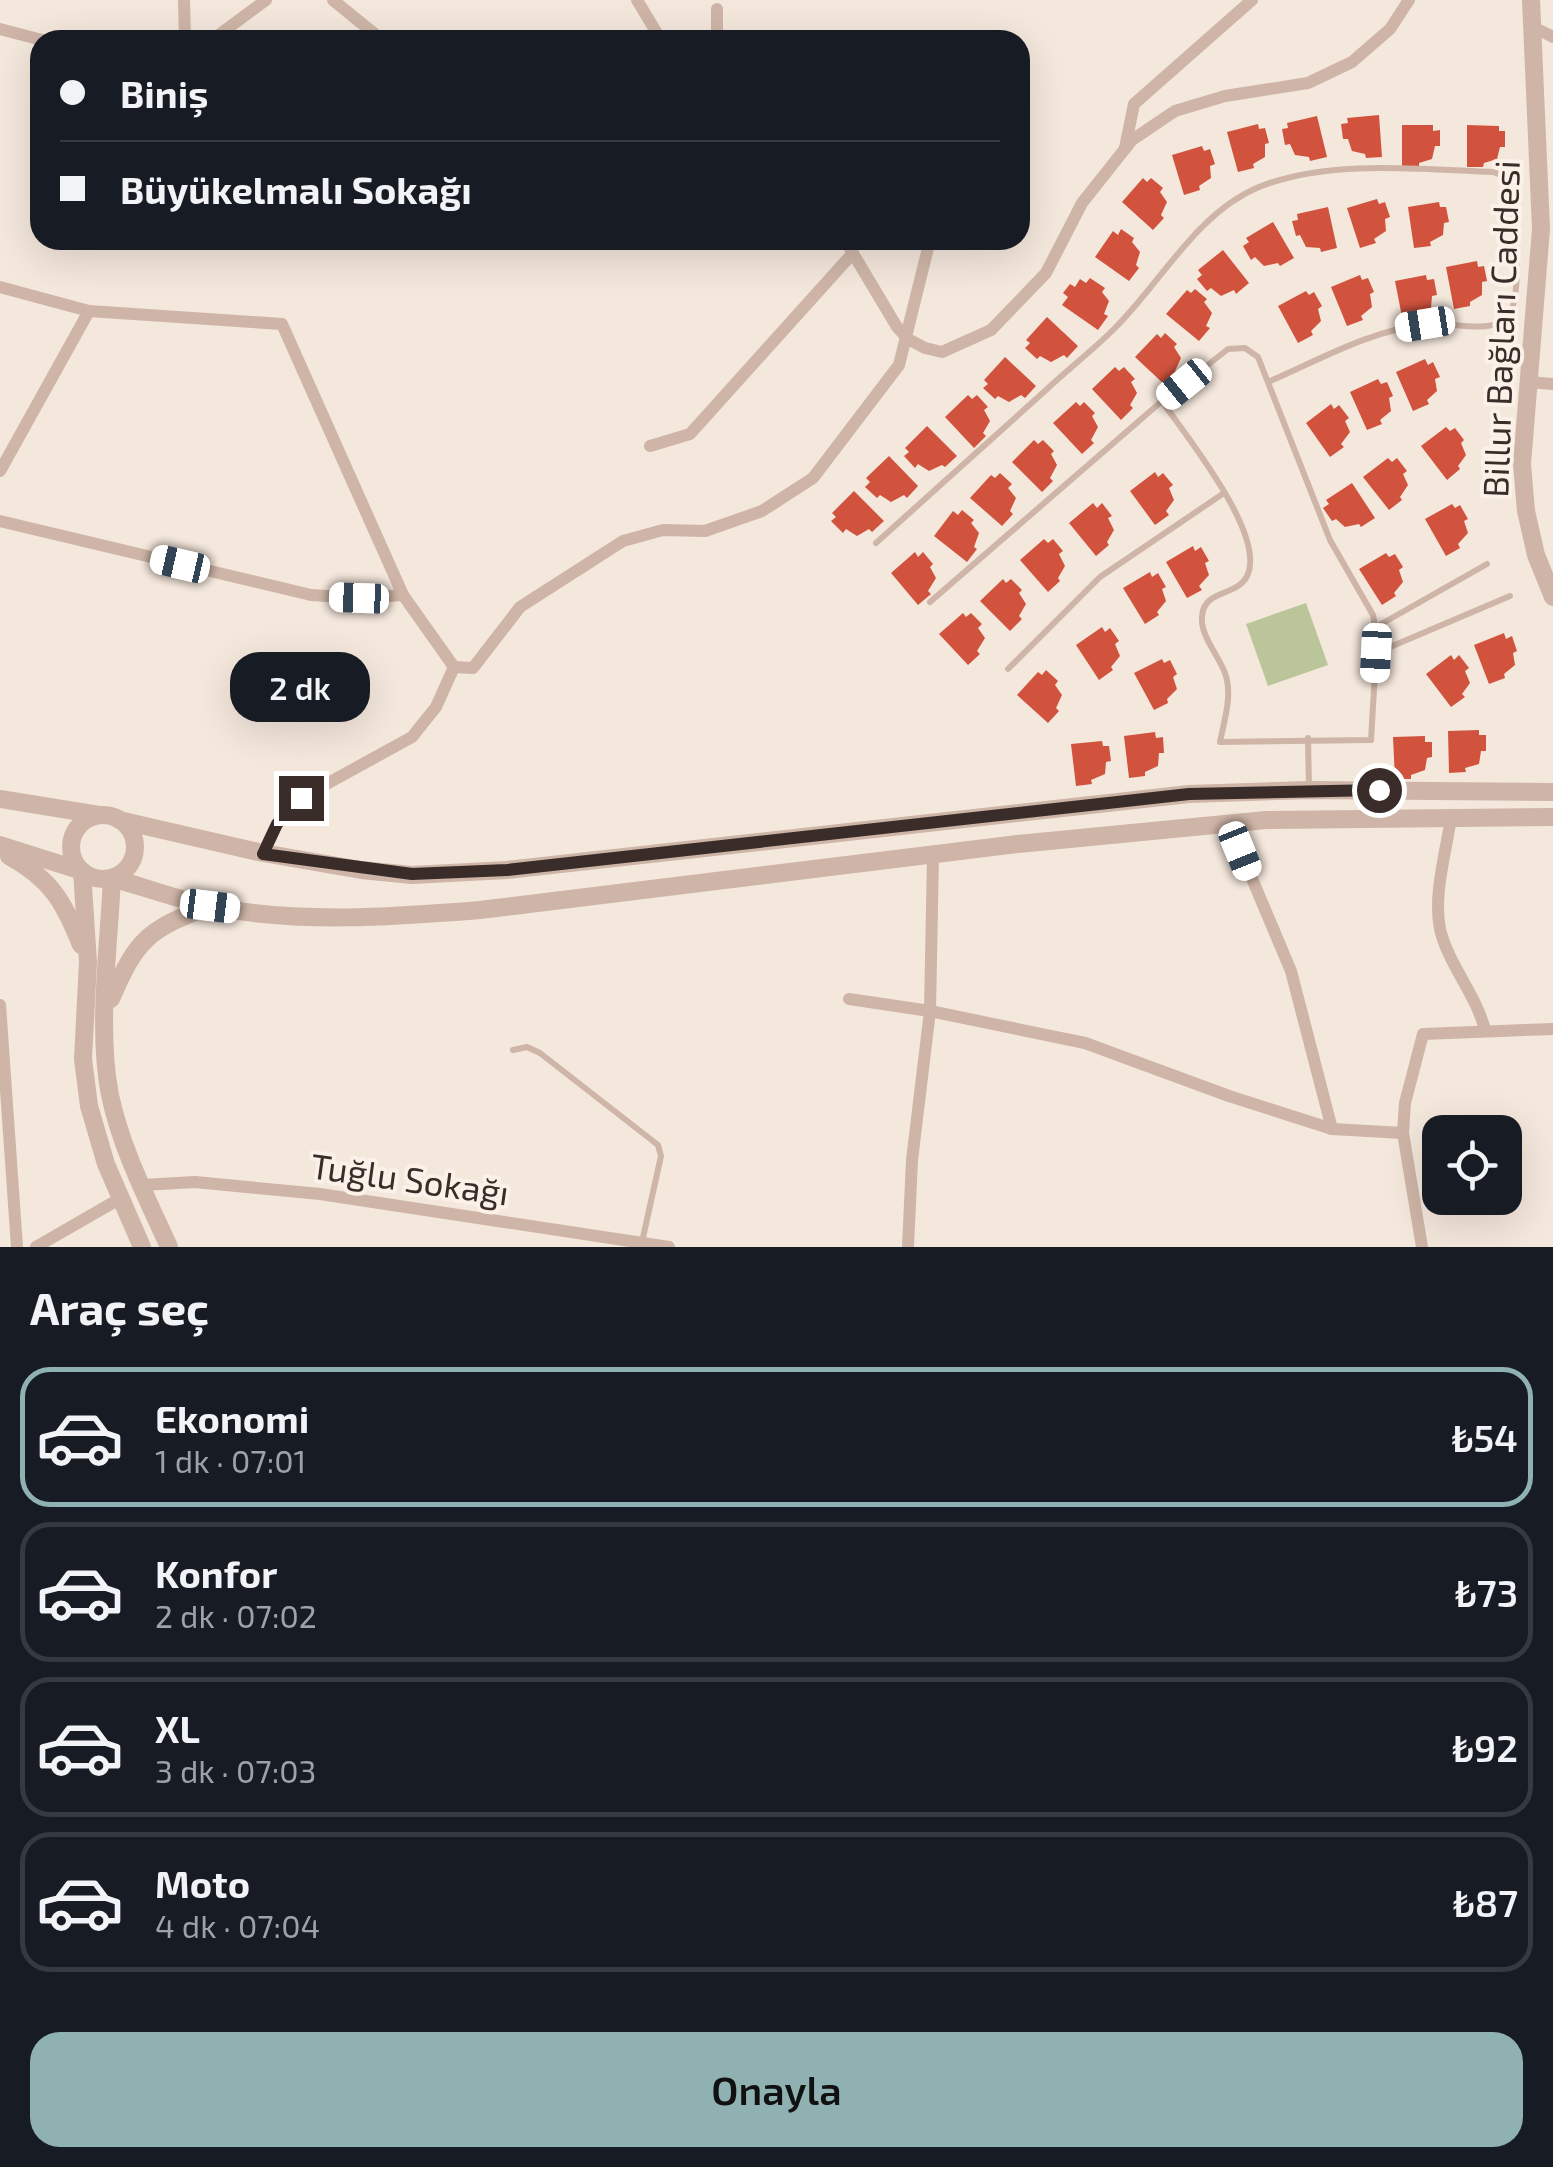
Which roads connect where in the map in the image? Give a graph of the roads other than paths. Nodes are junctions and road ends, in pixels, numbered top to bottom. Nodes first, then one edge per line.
1 (184, 0) edge
2 (266, 0) edge
3 (334, 0) edge
4 (637, 0) edge
5 (1252, 0) edge
6 (1409, 0) edge
7 (1531, 0) edge
8 (716, 9) dead end
9 (1533, 27) junction
10 (0, 29) edge
11 (186, 30) edge
12 (226, 30) edge
13 (370, 30) edge
14 (655, 30) edge
15 (717, 30) edge
16 (1553, 36) edge
17 (30, 37) edge
18 (1124, 150) junction
19 (852, 250) edge
20 (928, 250) edge
21 (854, 254) junction
22 (0, 287) edge
23 (88, 311) junction
24 (908, 339) junction
25 (1268, 382) junction
26 (1528, 382) junction
27 (1553, 384) edge
28 (1162, 401) junction
29 (650, 446) dead end
30 (0, 470) edge
31 (1224, 493) junction
32 (0, 521) edge
33 (876, 543) dead end
34 (1487, 564) dead end
35 (403, 595) junction
36 (1510, 596) dead end
37 (1553, 596) edge
38 (930, 602) dead end
39 (1376, 627) junction
40 (1376, 653) junction
41 (454, 667) junction
42 (1008, 669) dead end
43 (1308, 738) junction
44 (1309, 790) junction
45 (1553, 792) edge
46 (0, 799) edge
47 (99, 815) junction
48 (1553, 817) edge
49 (1451, 818) junction
50 (120, 820) junction
51 (1229, 824) junction
52 (0, 848) edge
53 (263, 854) junction
54 (933, 855) junction
55 (82, 871) junction
56 (112, 878) junction
57 (210, 906) junction
58 (88, 962) junction
59 (849, 999) dead end
60 (0, 1005) edge
61 (107, 1009) junction
62 (930, 1012) junction
63 (1553, 1028) edge
64 (1485, 1030) junction
65 (512, 1050) dead end
66 (1332, 1129) junction
67 (1403, 1133) junction
68 (142, 1186) junction
69 (121, 1198) junction
70 (642, 1242) junction
71 (17, 1247) edge
72 (36, 1247) edge
73 (142, 1247) edge
74 (169, 1247) edge
75 (669, 1247) edge
76 (908, 1247) edge
77 (1422, 1247) edge

1 - 11 street
2 - 12 street
3 - 13 street
4 - 14 street
5 - 18 street
6 - 18 street
7 - 9 street, Billur Bağları Caddesi
8 - 15 street
9 - 16 street
9 - 26 street, Billur Bağları Caddesi
10 - 17 street
18 - 24 street
19 - 21 street
20 - 24 street
21 - 24 street
21 - 29 street
22 - 23 street
23 - 30 street
23 - 35 street
24 - 41 street
25 - 28 lane
25 - 33 lane
25 - 39 lane
26 - 27 street
26 - 37 street, Billur Bağları Caddesi
28 - 31 lane
28 - 38 lane
31 - 42 lane
31 - 43 lane
32 - 35 street
34 - 39 lane
35 - 41 street
36 - 40 lane
39 - 40 lane
40 - 43 lane
41 - 53 street
43 - 44 lane
44 - 45 street
44 - 53 street
46 - 47 street
47 - 50 street
47 - 55 street
48 - 49 street
49 - 51 street
49 - 64 street
50 - 53 street
50 - 56 street
51 - 54 street
51 - 66 street
52 - 55 street
52 - 58 street
54 - 57 street
54 - 62 street
55 - 56 street
55 - 58 street
56 - 57 street
56 - 61 street
57 - 61 street
58 - 69 street
59 - 62 street
60 - 71 street
61 - 68 street
62 - 66 street
62 - 76 street
63 - 64 street
64 - 67 street
65 - 70 lane
66 - 67 street
67 - 77 street
68 - 70 street, Tuğlu Sokağı
68 - 74 street
69 - 72 street
69 - 73 street
70 - 75 street, Tuğlu Sokağı

